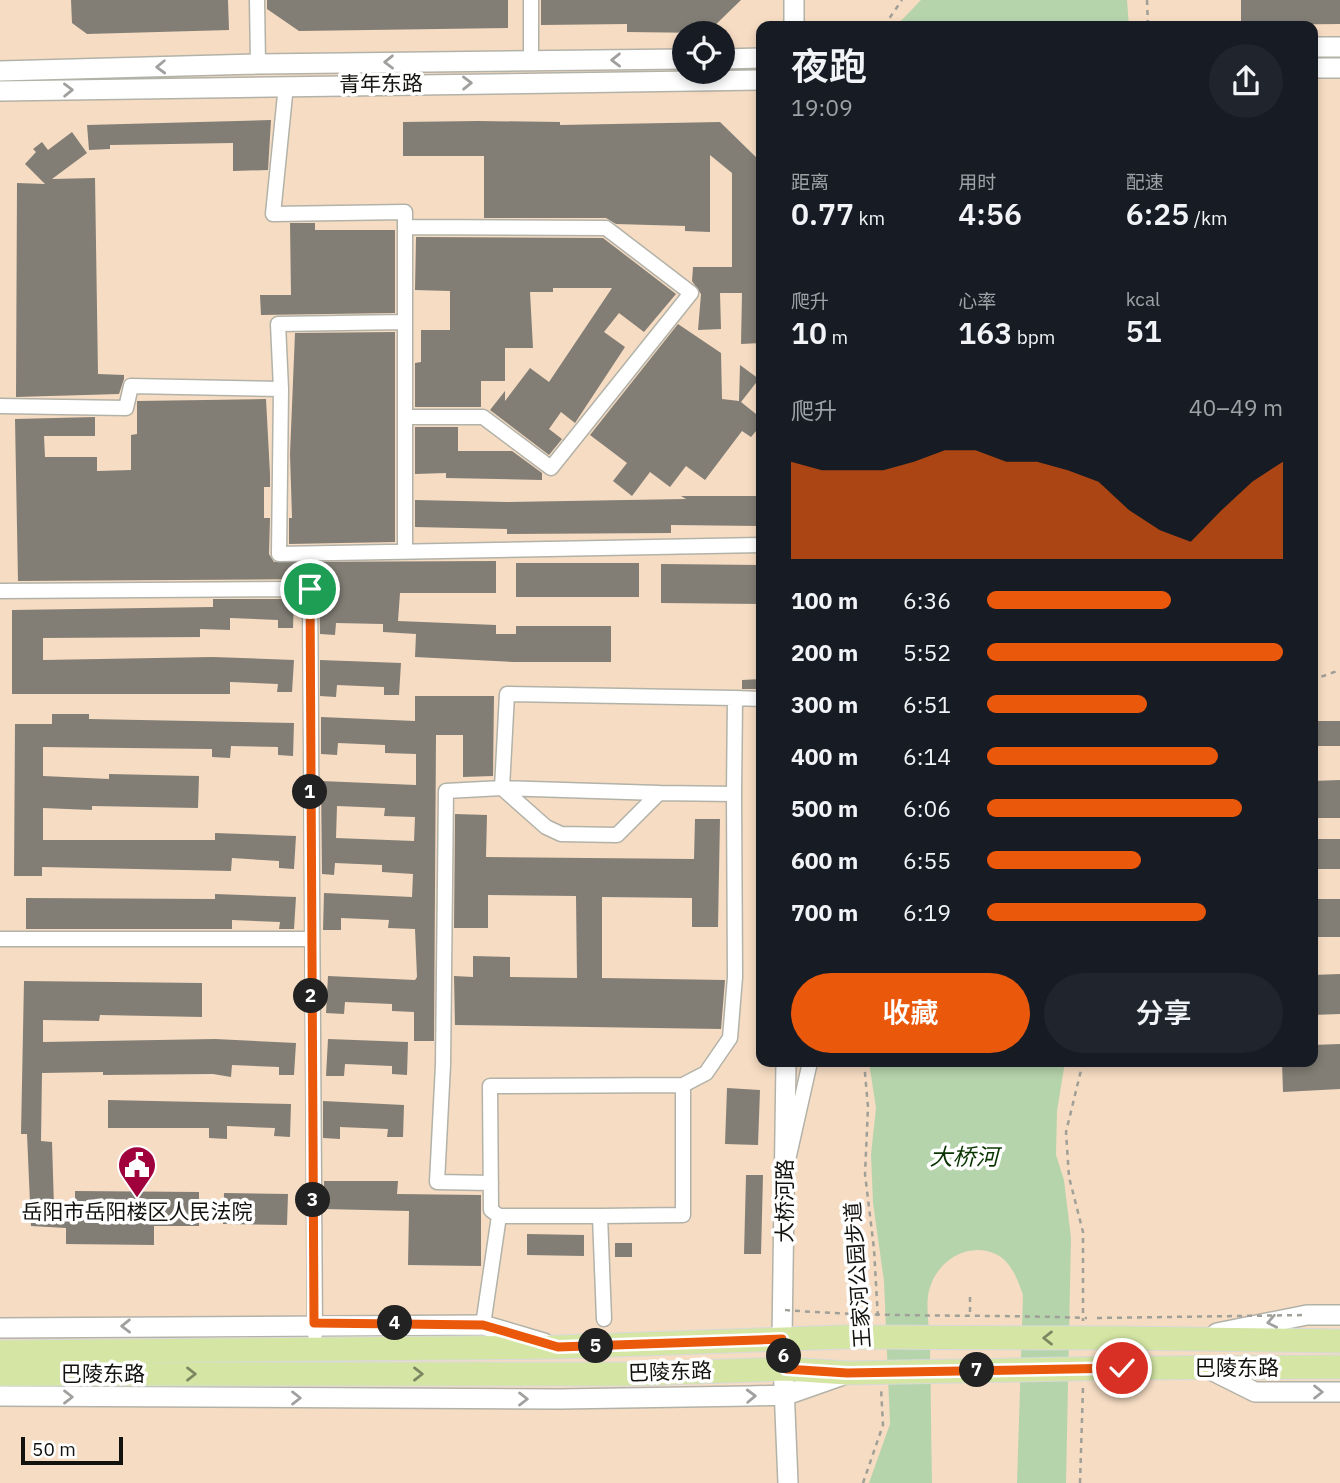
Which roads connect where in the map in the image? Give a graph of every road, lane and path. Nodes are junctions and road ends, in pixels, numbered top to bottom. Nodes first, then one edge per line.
1 (257, 0) edge
2 (531, 0) edge
3 (794, 0) edge
4 (902, 0) edge
5 (1147, 0) edge
6 (793, 21) edge
7 (887, 21) edge
8 (1148, 21) edge
9 (1318, 47) edge
10 (1340, 47) edge
11 (756, 58) edge
12 (672, 59) edge
13 (735, 59) edge
14 (531, 61) junction
15 (258, 64) junction
16 (1318, 68) edge
17 (1340, 68) edge
18 (0, 72) edge
19 (756, 80) edge
20 (286, 85) junction
21 (0, 91) edge
22 (405, 227) junction
23 (405, 322) junction
24 (281, 389) junction
25 (0, 406) edge
26 (405, 416) junction
27 (756, 545) edge
28 (405, 551) junction
29 (0, 591) edge
30 (1340, 670) edge
31 (1318, 678) edge
32 (735, 698) junction
33 (756, 699) edge
34 (502, 788) junction
35 (659, 793) junction
36 (734, 794) junction
37 (0, 939) edge
38 (310, 939) junction
39 (786, 1067) edge
40 (809, 1067) edge
41 (864, 1067) edge
42 (1082, 1067) edge
43 (683, 1085) junction
44 (785, 1171) junction
45 (491, 1183) junction
46 (499, 1216) junction
47 (600, 1216) junction
48 (970, 1297) dead end
49 (785, 1310) junction
50 (970, 1314) junction
51 (1307, 1315) junction
52 (1340, 1315) edge
53 (604, 1319) dead end
54 (314, 1323) junction
55 (1083, 1324) dead end
56 (483, 1325) junction
57 (0, 1328) edge
58 (878, 1330) dead end
59 (782, 1339) junction
60 (1181, 1340) junction
61 (1340, 1341) edge
62 (558, 1347) junction
63 (316, 1350) junction
64 (0, 1352) edge
65 (1340, 1367) edge
66 (1206, 1368) junction
67 (786, 1369) junction
68 (847, 1373) junction
69 (0, 1374) edge
70 (1083, 1376) dead end
71 (881, 1384) dead end
72 (1340, 1392) edge
73 (786, 1395) junction
74 (0, 1396) edge
75 (788, 1483) edge
76 (863, 1483) edge
77 (1080, 1483) edge

1 - 15 street
2 - 14 street
3 - 6 street
4 - 7 path
5 - 8 path
9 - 10 street
11 - 13 street
12 -> 14 street, 青年东路
14 -> 15 street, 青年东路
15 -> 18 street, 青年东路
16 - 17 street
20 -> 19 street, 青年东路
21 -> 20 street, 青年东路
20 - 22 street
22 - 23 street
22 - 26 street
23 - 24 street
23 - 26 street
24 - 25 street
24 - 28 street
26 - 28 street
27 - 28 street
29 - 38 street
30 - 31 path
32 - 33 street
32 - 34 street
32 - 36 street
34 - 35 street
34 - 35 street
34 - 45 street
35 - 36 street
36 - 43 street
37 - 38 street
38 - 54 street
39 - 44 street, 大桥河路
40 - 44 street
41 - 58 path, 王家河公园步道
42 - 55 path
43 - 45 street
43 - 47 street
44 - 49 street, 大桥河路
45 - 46 street
46 - 47 street
46 - 56 street
47 - 53 street
48 - 50 path
49 - 50 path, bridge
49 - 59 street, 大桥河路
50 - 51 path, bridge
51 - 52 street
51 -> 60 street
54 - 56 street
54 -> 57 street
54 - 63 street
56 - 62 street
60 -> 59 main road, 巴陵东路, bridge
59 - 62 main road, 巴陵东路
59 - 67 street, 大桥河路
60 - 61 main road, 巴陵东路
62 - 63 main road, 巴陵东路
63 - 64 main road, 巴陵东路
65 - 66 main road, 巴陵东路
66 - 68 main road, 巴陵东路, bridge
66 -> 72 street
67 - 68 main road, 巴陵东路
69 -> 67 main road, 巴陵东路
67 - 73 street, 大桥河路
68 - 73 street
70 - 77 path
71 - 76 path
74 -> 73 street
73 - 75 street, 大桥河路

